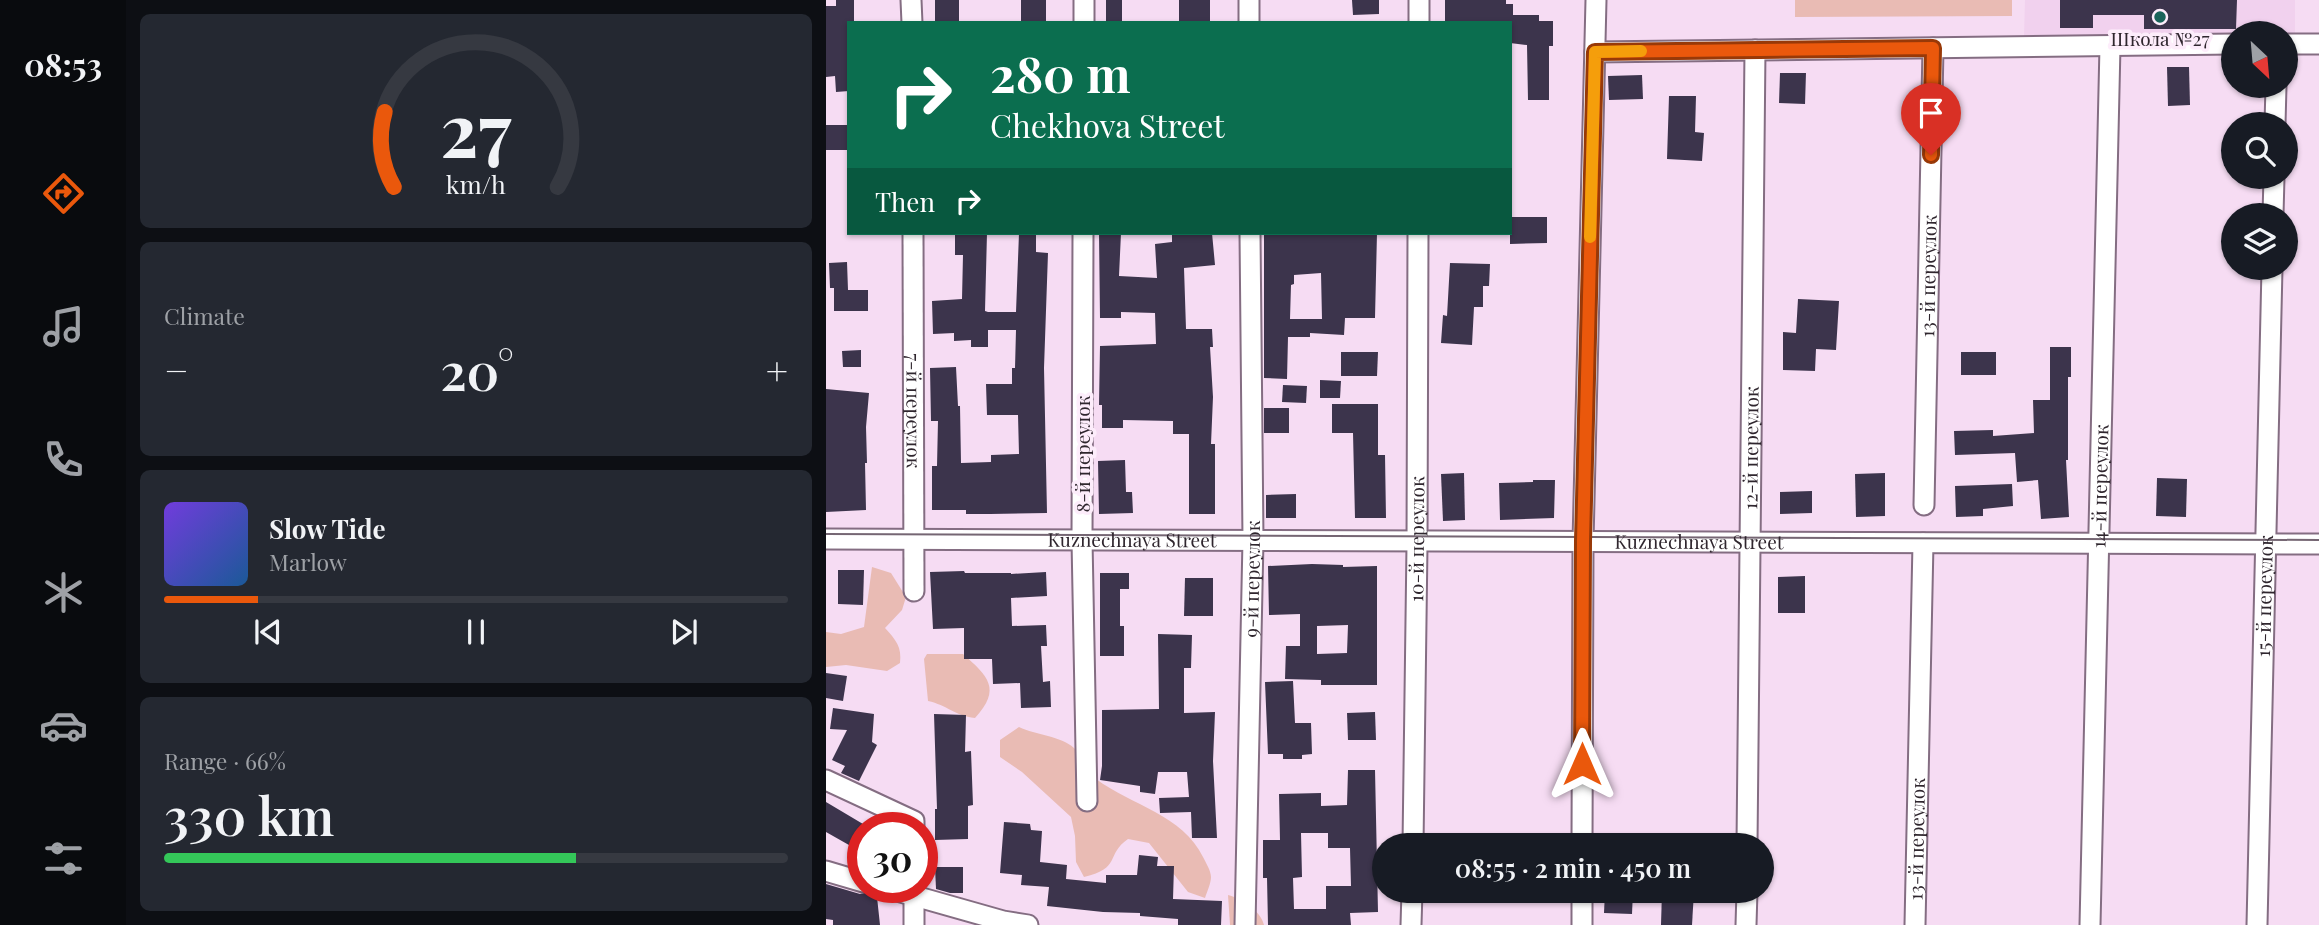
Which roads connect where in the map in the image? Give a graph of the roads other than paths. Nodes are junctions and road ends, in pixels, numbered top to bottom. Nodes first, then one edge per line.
1 (911, 0) edge
2 (1084, 0) edge
3 (1249, 0) edge
4 (1419, 0) edge
5 (1596, 0) edge
6 (912, 21) edge
7 (1084, 21) edge
8 (1249, 21) edge
9 (1419, 21) edge
10 (2221, 44) edge
11 (2298, 44) edge
12 (2319, 44) edge
13 (2110, 46) junction
14 (1933, 48) junction
15 (1755, 50) junction
16 (1595, 52) junction
17 (913, 235) edge
18 (1083, 235) edge
19 (1250, 235) edge
20 (1418, 235) edge
21 (2272, 280) edge
22 (1924, 505) dead end
23 (826, 539) edge
24 (914, 540) junction
25 (1082, 540) junction
26 (1253, 540) junction
27 (1417, 541) junction
28 (1583, 541) junction
29 (1750, 543) junction
30 (1923, 543) junction
31 (2098, 543) junction
32 (2265, 544) junction
33 (2319, 544) edge
34 (914, 590) dead end
35 (826, 780) edge
36 (1087, 800) dead end
37 (890, 812) edge
38 (1413, 833) edge
39 (1582, 833) edge
40 (1747, 833) edge
41 (826, 871) edge
42 (847, 877) edge
43 (938, 899) edge
44 (914, 903) edge
45 (1412, 903) edge
46 (1582, 903) edge
47 (1747, 903) edge
48 (914, 925) edge
49 (1028, 925) edge
50 (1245, 925) edge
51 (1411, 925) edge
52 (1582, 925) edge
53 (1746, 925) edge
54 (1915, 925) edge
55 (2090, 925) edge
56 (2256, 925) edge

1 - 6 street
2 - 7 street
3 - 8 street
4 - 9 street
5 - 16 street
10 - 13 street
11 - 12 street
13 - 14 street
13 - 31 street, 14-й переулок
14 - 15 street
14 - 22 street, 13-й переулок
15 - 16 street
15 - 29 street, 12-й переулок
16 - 28 street
17 - 24 street, 7-й переулок
18 - 25 street, 8-й переулок
19 - 26 street, 9-й переулок
20 - 27 street, 10-й переулок
21 - 32 street, 15-й переулок
23 - 24 street, Kuznechnaya Street
24 - 25 street, Kuznechnaya Street
24 - 34 street, 7-й переулок
25 - 26 street, Kuznechnaya Street
25 - 36 street, 8-й переулок
26 - 27 street, Kuznechnaya Street
26 - 50 street, 9-й переулок
27 - 28 street, Kuznechnaya Street
27 - 38 street, 10-й переулок
28 - 29 street, Kuznechnaya Street
28 - 39 street
29 - 30 street, Kuznechnaya Street
29 - 40 street, 12-й переулок
30 - 31 street, Kuznechnaya Street
30 - 54 street, 13-й переулок
31 - 32 street, Kuznechnaya Street
31 - 55 street, 14-й переулок
32 - 33 street, Kuznechnaya Street
32 - 56 street, 15-й переулок
35 - 37 street
41 - 42 street
43 - 49 street
44 - 48 street
45 - 51 street
46 - 52 street
47 - 53 street

